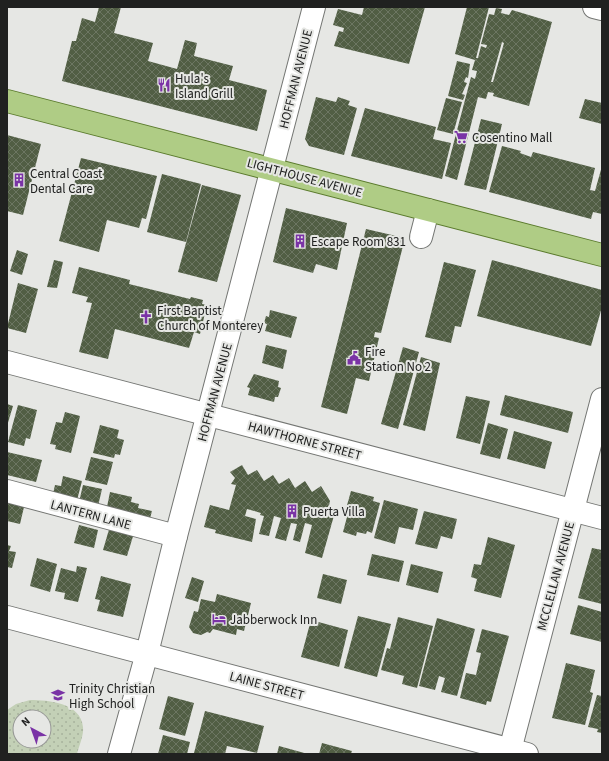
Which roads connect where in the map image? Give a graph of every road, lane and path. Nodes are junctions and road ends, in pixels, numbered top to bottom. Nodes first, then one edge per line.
1 (314, 7) edge
2 (594, 7) edge
3 (602, 9) edge
4 (7, 101) edge
5 (272, 168) junction
6 (428, 210) junction
7 (421, 237) dead end
8 (602, 255) edge
9 (7, 362) edge
10 (601, 408) edge
11 (209, 415) junction
12 (7, 491) edge
13 (572, 510) junction
14 (602, 518) edge
15 (176, 536) junction
16 (7, 617) edge
17 (147, 653) junction
18 (515, 753) edge
19 (120, 754) edge

1 - 5 street, HOFFMAN AVENUE
2 - 3 street
4 - 5 main road, LIGHTHOUSE AVENUE
5 - 6 main road, LIGHTHOUSE AVENUE
5 - 11 street, HOFFMAN AVENUE
6 - 7 street
6 - 8 main road, LIGHTHOUSE AVENUE
9 - 11 street, HAWTHORNE STREET
10 - 13 street, MCCLELLAN AVENUE
11 - 13 street, HAWTHORNE STREET
11 - 15 street, HOFFMAN AVENUE
12 - 15 street, LANTERN LANE
13 - 14 street, HAWTHORNE STREET
13 - 18 street, MCCLELLAN AVENUE
15 - 17 street, HOFFMAN AVENUE
16 - 17 street, LAINE STREET
17 - 18 street, LAINE STREET
17 - 19 street, HOFFMAN AVENUE

